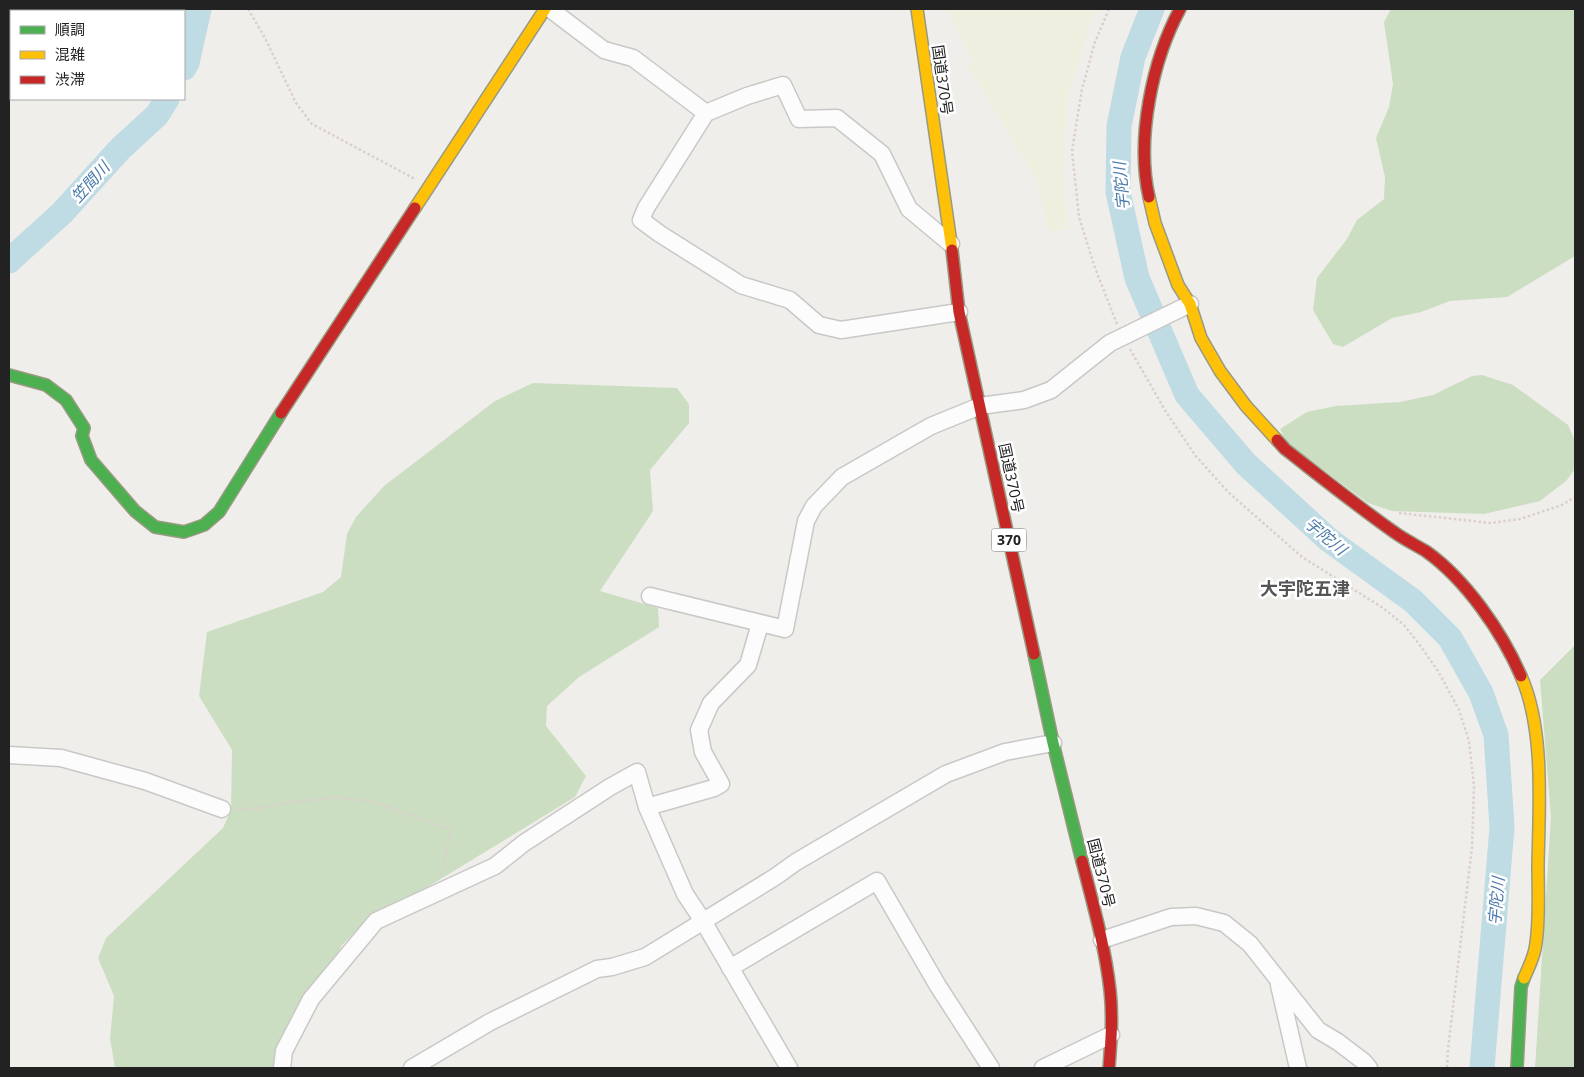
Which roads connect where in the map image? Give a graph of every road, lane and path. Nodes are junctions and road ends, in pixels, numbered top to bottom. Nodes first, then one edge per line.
1 (248, 9) edge
2 (545, 9) edge
3 (550, 9) edge
4 (917, 9) edge
5 (1109, 9) edge
6 (1180, 9) edge
7 (706, 113) junction
8 (430, 186) junction
9 (951, 244) junction
10 (1188, 304) junction
11 (959, 312) junction
12 (1124, 335) junction
13 (9, 375) edge
14 (980, 406) junction
15 (1575, 498) edge
16 (1392, 512) dead end
17 (650, 596) dead end
18 (760, 624) junction
19 (1053, 743) junction
20 (9, 754) edge
21 (647, 807) junction
22 (222, 809) joint
23 (437, 893) junction
24 (703, 921) junction
25 (1102, 940) junction
26 (730, 968) junction
27 (1279, 982) junction
28 (1111, 1035) junction
29 (282, 1068) edge
30 (412, 1068) edge
31 (789, 1068) edge
32 (991, 1068) edge
33 (1042, 1068) edge
34 (1109, 1068) edge
35 (1298, 1068) edge
36 (1369, 1068) edge
37 (1447, 1068) edge
38 (1517, 1068) edge

1 - 8 path
2 - 8 main road
3 - 7 street
4 - 9 main road, 国道370号 / 370
5 - 12 path
6 - 10 main road
7 - 9 street
7 - 11 street
8 - 13 main road
9 - 11 main road, 国道370号 / 370
10 - 12 street
10 - 38 main road
11 - 14 main road, 国道370号 / 370
12 - 14 street
12 - 37 path
14 - 18 street
14 - 19 main road, 国道370号 / 370
15 - 16 path
17 - 18 street
18 - 21 street
19 - 24 street
19 - 25 main road, 国道370号 / 370
20 - 22 street
21 - 23 street
21 - 24 street
22 - 23 path
23 - 29 street
24 - 26 street
24 - 30 street
25 - 27 street
25 - 28 main road, 国道370号 / 370
26 - 31 street
26 - 32 street
27 - 35 street
27 - 36 street
28 - 33 street
28 - 34 main road, 国道370号 / 370

